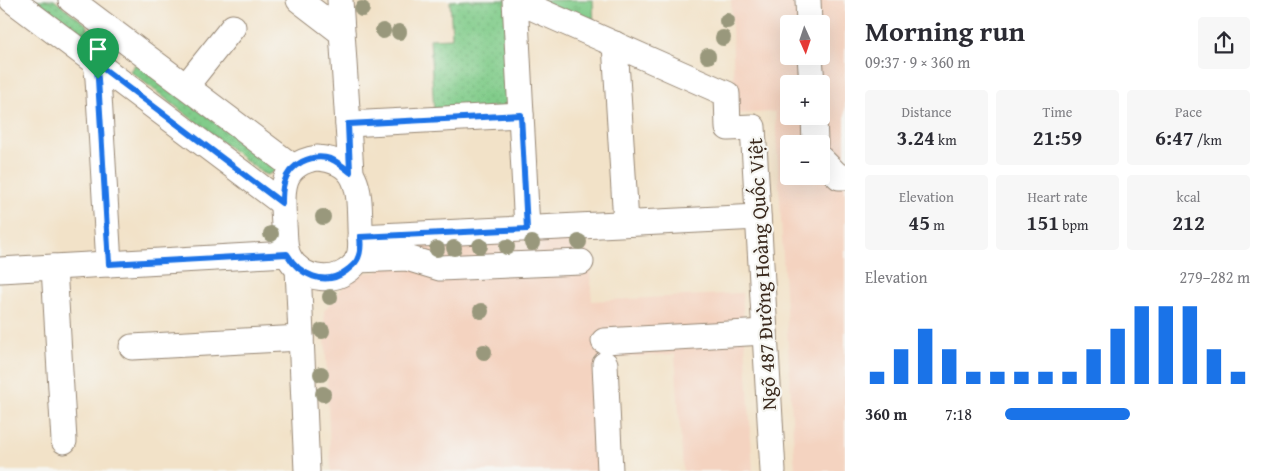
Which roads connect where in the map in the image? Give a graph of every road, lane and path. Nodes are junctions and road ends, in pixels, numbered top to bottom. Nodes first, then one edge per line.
1 (12, 0) edge
2 (71, 0) edge
3 (299, 0) edge
4 (340, 0) edge
5 (515, 0) edge
6 (808, 0) edge
7 (809, 15) edge
8 (232, 27) dead end
9 (342, 33) junction
10 (118, 35) junction
11 (615, 44) junction
12 (96, 63) junction
13 (186, 86) junction
14 (521, 115) junction
15 (348, 124) junction
16 (293, 167) junction
17 (830, 168) edge
18 (350, 172) junction
19 (845, 177) edge
20 (277, 215) junction
21 (758, 217) junction
22 (626, 223) junction
23 (527, 229) junction
24 (359, 248) junction
25 (293, 261) junction
26 (581, 262) dead end
27 (109, 264) junction
28 (54, 267) junction
29 (0, 270) edge
30 (765, 332) junction
31 (301, 338) junction
32 (132, 347) dead end
33 (64, 441) dead end
34 (308, 471) edge
35 (610, 471) edge
36 (773, 471) edge

1 - 12 street
2 - 10 street
3 - 9 street
4 - 9 street
5 - 11 street, Ngõ 487 Đường Hoàng Quốc Việt
5 - 14 street
6 - 7 street
8 - 13 street
9 - 15 street
10 - 12 street
10 - 13 street
11 - 21 street, Ngõ 487 Đường Hoàng Quốc Việt
11 - 22 street
12 - 20 street
12 - 27 street
13 - 16 street
14 - 15 street
14 - 23 street
15 - 18 street
16 - 18 street
16 - 20 street
17 - 19 street
18 - 24 street
20 - 25 street
21 - 22 street
21 - 30 street, Ngõ 487 Đường Hoàng Quốc Việt
22 - 23 street
23 - 24 street
24 - 25 street
24 - 26 street
25 - 27 street
25 - 31 street
27 - 28 street
28 - 29 street
28 - 33 street
30 - 35 street
30 - 36 street, Ngõ 487 Đường Hoàng Quốc Việt
31 - 32 street
31 - 34 street

